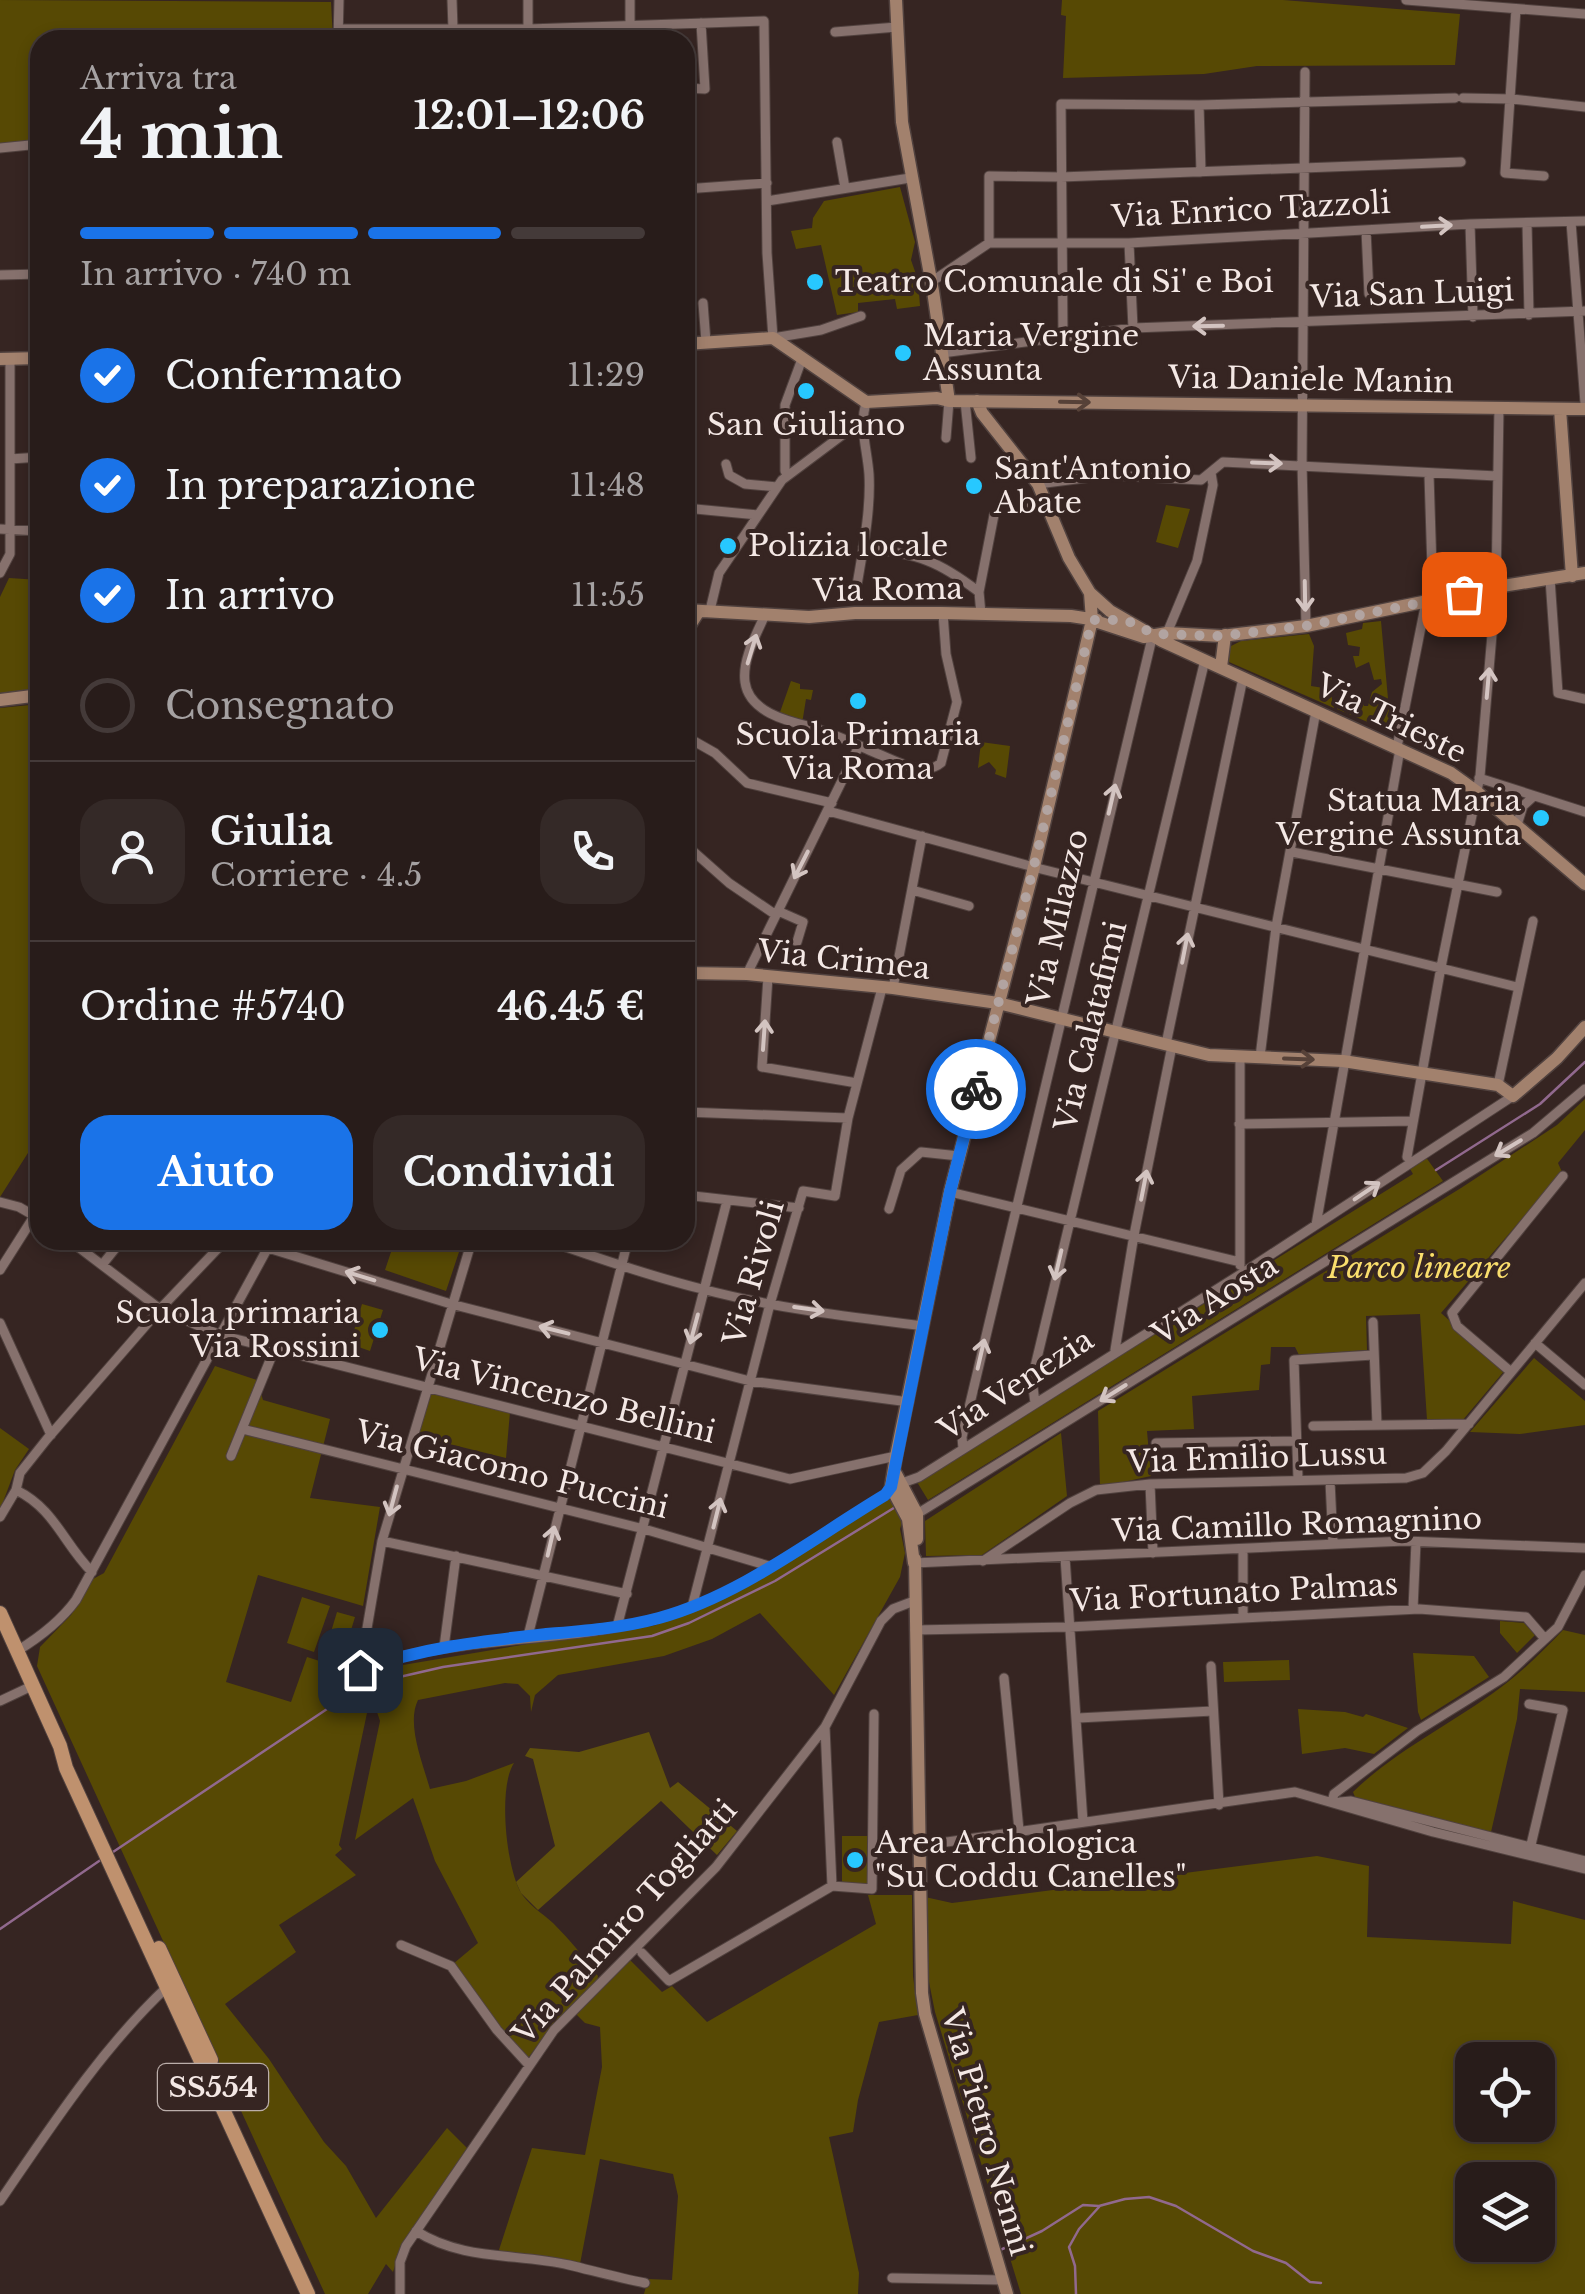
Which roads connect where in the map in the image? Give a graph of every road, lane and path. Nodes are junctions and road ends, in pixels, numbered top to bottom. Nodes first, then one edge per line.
1 (339, 0) edge
2 (452, 0) edge
3 (528, 0) edge
4 (630, 0) edge
5 (907, 0) edge
6 (1406, 0) edge
7 (1562, 0) edge
8 (1454, 2) edge
9 (1516, 9) junction
10 (1561, 12) junction
11 (897, 14) edge
12 (1585, 14) edge
13 (701, 23) junction
14 (630, 26) junction
15 (453, 28) junction
16 (339, 30) edge
17 (420, 30) edge
18 (478, 30) edge
19 (529, 30) edge
20 (580, 30) edge
21 (835, 32) dead end
22 (1305, 72) dead end
23 (695, 88) edge
24 (1512, 99) junction
25 (1306, 102) junction
26 (1199, 104) junction
27 (1585, 107) edge
28 (837, 142) dead end
29 (30, 145) edge
30 (0, 148) edge
31 (1461, 162) dead end
32 (1306, 167) junction
33 (1201, 172) junction
34 (1544, 176) dead end
35 (1061, 177) junction
36 (910, 178) junction
37 (767, 183) junction
38 (695, 187) edge
39 (845, 188) junction
40 (766, 201) junction
41 (1585, 221) edge
42 (1571, 222) junction
43 (1527, 223) junction
44 (1470, 224) junction
45 (1366, 230) junction
46 (1305, 232) junction
47 (989, 243) junction
48 (1129, 243) junction
49 (1062, 244) junction
50 (30, 274) edge
51 (0, 275) edge
52 (932, 282) junction
53 (1369, 294) dead end
54 (703, 303) dead end
55 (1582, 312) edge
56 (1529, 315) junction
57 (861, 316) dead end
58 (1473, 317) junction
59 (1305, 324) junction
60 (1133, 328) junction
61 (1063, 335) junction
62 (773, 338) junction
63 (706, 342) junction
64 (695, 343) edge
65 (942, 353) junction
66 (30, 358) edge
67 (5, 359) edge
68 (802, 359) junction
69 (949, 401) junction
70 (971, 401) junction
71 (866, 402) junction
72 (1304, 406) junction
73 (1585, 406) edge
74 (1499, 407) junction
75 (1560, 409) junction
76 (861, 421) junction
77 (946, 438) dead end
78 (30, 458) edge
79 (971, 458) dead end
80 (10, 459) junction
81 (726, 464) dead end
82 (1302, 464) junction
83 (1211, 473) junction
84 (788, 474) junction
85 (1429, 474) junction
86 (1497, 476) junction
87 (1038, 484) junction
88 (777, 487) junction
89 (1046, 505) junction
90 (695, 509) edge
91 (1023, 509) dead end
92 (758, 515) junction
93 (994, 515) dead end
94 (5, 530) edge
95 (30, 531) edge
96 (863, 547) junction
97 (0, 573) edge
98 (1578, 575) edge
99 (1550, 578) junction
100 (857, 586) dead end
101 (1496, 588) junction
102 (979, 592) junction
103 (1090, 593) junction
104 (1430, 601) junction
105 (698, 610) edge
106 (943, 613) junction
107 (981, 614) junction
108 (764, 616) junction
109 (1092, 620) junction
110 (1126, 620) junction
111 (1306, 626) junction
112 (1160, 633) junction
113 (1219, 636) junction
114 (1205, 660) junction
115 (1220, 667) junction
116 (1243, 678) junction
117 (30, 696) edge
118 (1585, 699) edge
119 (0, 700) edge
120 (1316, 711) junction
121 (695, 741) edge
122 (859, 746) junction
123 (1399, 748) junction
124 (1478, 784) junction
125 (1534, 796) junction
126 (830, 807) junction
127 (1585, 812) edge
128 (1517, 825) junction
129 (922, 836) junction
130 (1292, 852) junction
131 (695, 853) edge
132 (1034, 867) junction
133 (1378, 870) junction
134 (1093, 881) junction
135 (1585, 884) edge
136 (1457, 886) junction
137 (912, 890) junction
138 (1497, 892) dead end
139 (1149, 895) junction
140 (969, 906) dead end
141 (1193, 906) junction
142 (777, 913) junction
143 (1533, 921) dead end
144 (1276, 926) junction
145 (797, 942) dead end
146 (1364, 948) junction
147 (1440, 968) junction
148 (695, 973) edge
149 (747, 974) junction
150 (768, 976) junction
151 (888, 988) junction
152 (1517, 988) junction
153 (998, 1003) junction
154 (1060, 1018) junction
155 (1585, 1027) edge
156 (1116, 1030) junction
157 (1169, 1045) junction
158 (1240, 1057) junction
159 (1260, 1058) junction
160 (1343, 1061) junction
161 (1422, 1074) junction
162 (857, 1084) junction
163 (1498, 1085) junction
164 (1585, 1089) edge
165 (1513, 1096) junction
166 (695, 1112) edge
167 (848, 1118) junction
168 (1413, 1121) junction
169 (1238, 1124) junction
170 (1333, 1124) junction
171 (959, 1156) junction
172 (1408, 1157) dead end
173 (1563, 1176) dead end
174 (950, 1192) junction
175 (695, 1196) edge
176 (727, 1201) junction
177 (0, 1202) edge
178 (798, 1208) junction
179 (1014, 1208) junction
180 (889, 1209) dead end
181 (30, 1211) edge
182 (1069, 1220) junction
183 (1316, 1225) junction
184 (30, 1226) edge
185 (1134, 1235) junction
186 (82, 1250) edge
187 (114, 1250) edge
188 (216, 1250) edge
189 (267, 1250) edge
190 (288, 1250) edge
191 (469, 1250) edge
192 (574, 1250) edge
193 (625, 1250) edge
194 (1240, 1262) junction
195 (102, 1265) junction
196 (620, 1266) junction
197 (0, 1270) edge
198 (1241, 1274) junction
199 (1585, 1283) edge
200 (704, 1290) junction
201 (451, 1304) junction
202 (770, 1304) junction
203 (160, 1309) junction
204 (0, 1322) edge
205 (1373, 1322) dead end
206 (924, 1326) junction
207 (220, 1335) junction
208 (601, 1342) junction
209 (1536, 1343) junction
210 (274, 1348) junction
211 (1115, 1350) junction
212 (1373, 1355) junction
213 (685, 1364) junction
214 (1511, 1372) junction
215 (750, 1381) junction
216 (1585, 1386) edge
217 (426, 1387) junction
218 (909, 1402) junction
219 (1035, 1402) junction
220 (1469, 1424) junction
221 (1377, 1425) junction
222 (1313, 1426) dead end
223 (579, 1427) junction
224 (242, 1429) junction
225 (51, 1435) junction
226 (1297, 1441) junction
227 (1156, 1444) dead end
228 (664, 1447) junction
229 (963, 1449) junction
230 (232, 1456) dead end
231 (896, 1456) junction
232 (730, 1463) junction
233 (402, 1467) junction
234 (1298, 1479) junction
235 (1330, 1480) junction
236 (899, 1484) junction
237 (1150, 1484) junction
238 (16, 1490) junction
239 (930, 1506) junction
240 (559, 1509) junction
241 (914, 1515) junction
242 (0, 1517) edge
243 (644, 1529) junction
244 (382, 1542) junction
245 (1416, 1542) junction
246 (1332, 1543) junction
247 (1008, 1544) junction
248 (708, 1546) junction
249 (1585, 1548) edge
250 (1243, 1550) junction
251 (1153, 1553) junction
252 (456, 1556) junction
253 (1065, 1557) junction
254 (1010, 1560) junction
255 (982, 1561) junction
256 (914, 1562) junction
257 (769, 1566) junction
258 (92, 1572) junction
259 (1585, 1574) edge
260 (543, 1576) junction
261 (627, 1594) junction
262 (1574, 1596) junction
263 (914, 1601) junction
264 (1585, 1604) edge
265 (692, 1607) junction
266 (1412, 1609) junction
267 (0, 1613) edge
268 (1244, 1618) junction
269 (1069, 1626) junction
270 (616, 1628) junction
271 (915, 1630) junction
272 (528, 1636) junction
273 (1545, 1639) junction
274 (444, 1647) junction
275 (17, 1650) junction
276 (1212, 1666) dead end
277 (1004, 1678) dead end
278 (34, 1686) junction
279 (0, 1701) edge
280 (1530, 1704) dead end
281 (1213, 1711) junction
282 (874, 1714) dead end
283 (1078, 1718) junction
284 (825, 1727) junction
285 (1332, 1802) junction
286 (1219, 1805) junction
287 (1083, 1822) junction
288 (1018, 1830) junction
289 (919, 1846) junction
290 (1530, 1851) junction
291 (1585, 1860) edge
292 (1585, 1869) edge
293 (832, 1886) junction
294 (401, 1945) dead end
295 (642, 1953) dead end
296 (172, 1977) junction
297 (528, 2064) junction
298 (0, 2201) edge
299 (416, 2231) junction
300 (892, 2278) dead end
301 (645, 2283) dead end
302 (1005, 2287) edge
303 (308, 2294) edge
304 (318, 2294) edge
305 (400, 2294) edge

1 - 16 street
2 - 15 street
3 - 19 street
4 - 14 street
5 - 11 street
6 - 8 street
7 - 10 street
8 - 9 street
9 - 10 street
9 - 24 street
10 - 12 street
11 - 21 street
11 - 36 street
13 - 14 street
13 - 23 street
13 - 37 street
14 - 20 street
15 - 17 street
15 - 18 street
22 - 25 street
24 - 25 street
24 - 27 street
24 - 34 street
25 - 26 street
25 - 32 street
26 - 33 street
26 - 35 street
28 - 39 street
29 - 30 street
31 - 32 street
32 - 33 street
32 - 46 street
33 - 35 street
35 - 47 street
35 - 49 street
36 - 39 street
36 - 52 street
37 - 38 street
37 - 40 street
39 - 40 street
40 - 62 street
41 - 42 street, Via Enrico Tazzoli
42 - 43 street, Via Enrico Tazzoli
42 - 55 street
43 - 44 street, Via Enrico Tazzoli
43 - 56 street
45 -> 44 street, Via Enrico Tazzoli
44 - 58 street
45 - 46 street, Via Enrico Tazzoli
45 - 53 street
46 - 48 street, Via Enrico Tazzoli
46 - 59 street
47 - 49 street, Via Enrico Tazzoli
47 - 52 street
48 - 49 street, Via Enrico Tazzoli
48 - 60 street
49 - 61 street
50 - 51 street
52 - 65 street
54 - 63 street
55 - 56 street, Via San Luigi
55 - 73 street
56 - 58 street, Via San Luigi
57 - 62 street
58 - 59 street, Via San Luigi
59 -> 60 street, Via San Luigi
59 - 72 street
60 - 61 street, Via San Luigi
61 - 65 street, Via San Luigi
62 - 63 street
62 - 68 street
63 - 64 street
65 - 69 street
66 - 67 street
67 - 80 street
68 - 71 street
68 - 84 street
69 - 70 street, Via Daniele Manin
69 - 71 street, Via Daniele Manin
69 - 77 street
70 -> 72 street, Via Daniele Manin
70 - 79 street
70 - 87 street
71 - 76 street
72 - 74 street, Via Daniele Manin
72 - 82 street
73 - 75 street, Via Daniele Manin
74 - 75 street, Via Daniele Manin
74 - 86 street
75 - 98 street
76 - 84 street
76 - 96 street
78 - 80 street
80 - 94 street
81 - 88 street
83 -> 82 street
82 - 85 street
82 -> 111 street
83 - 87 street
83 - 112 street, Via Milazzo
84 - 88 street
85 - 86 street
85 - 104 street
86 - 101 street
87 - 89 street
88 - 92 street
89 - 91 street
89 - 103 street
90 - 92 street
92 - 105 street
93 - 102 street
94 - 95 street
94 - 97 street
96 - 100 street
96 - 102 street
98 - 99 street
99 - 101 street
99 - 118 street
101 - 104 street
124 -> 101 street
102 - 107 street
103 - 109 street
103 - 110 street, Via Trieste
104 - 111 street
104 - 123 street
105 - 108 street, Via Roma
106 - 107 street, Via Roma
106 - 108 street, Via Roma
106 - 122 street
107 - 109 street, Via Roma
122 -> 108 street
109 - 110 street
109 - 112 street
109 - 132 street
110 - 112 street, Via Trieste
111 - 113 street
112 - 113 street
112 - 114 street, Via Trieste
134 -> 112 street, Via Milazzo
113 - 114 street
113 - 115 street
114 - 115 street, Via Trieste
114 - 139 street, Via Calatafimi
115 - 116 street, Via Trieste
116 - 120 street, Via Trieste
116 - 141 street
117 - 119 street
120 - 123 street, Via Trieste
120 - 130 street
121 - 126 street
122 - 126 street
123 - 124 street, Via Trieste
123 - 133 street
124 - 125 street
124 - 128 street, Via Trieste
124 - 136 street
125 - 127 street
125 - 128 street
126 - 129 street
126 -> 142 street
128 - 135 street, Via Trieste
129 - 132 street
129 - 137 street, Via Rivoli
130 - 133 street
130 - 144 street
131 - 142 street
132 - 134 street
132 - 153 street
133 - 136 street
133 - 146 street
134 - 139 street
134 - 154 street, Via Milazzo
136 - 138 street
136 - 147 street
137 - 140 street
137 - 151 street, Via Rivoli
139 - 141 street
139 - 156 street, Via Calatafimi
141 - 144 street
157 -> 141 street
142 - 145 street
142 - 149 street
143 - 152 street
144 - 146 street
144 - 159 street
146 - 147 street
146 - 160 street
147 - 152 street
147 - 161 street
148 - 149 street, Via Crimea
149 - 150 street, Via Crimea
150 - 151 street, Via Crimea
162 -> 150 street
151 - 153 street, Via Crimea
151 - 162 street, Via Rivoli
152 - 163 street
153 - 154 street, Via Crimea
153 - 171 street
154 - 156 street, Via Crimea
154 - 179 street, Via Milazzo
155 - 165 street, Via Venezia
156 - 157 street, Via Crimea
156 - 182 street, Via Calatafimi
157 - 158 street, Via Crimea
185 -> 157 street
158 - 159 street, Via Crimea
158 - 169 street
159 -> 160 street, Via Crimea
160 - 161 street, Via Crimea
160 - 170 street
161 - 163 street, Via Crimea
161 - 168 street
162 - 167 street, Via Rivoli
163 - 165 street
164 -> 239 street, Via Aosta
183 -> 165 street, Via Venezia
166 - 167 street
167 - 178 street, Via Rivoli
168 - 170 street
168 - 172 street
169 - 170 street
169 - 194 street
170 - 183 street
171 - 174 street
171 - 180 street
173 - 214 street
174 - 179 street
174 - 206 street
175 - 176 street
176 - 178 street
176 - 200 street
177 - 181 street
178 - 202 street, Via Rivoli
179 - 182 street
229 -> 179 street, Via Milazzo
182 - 185 street
182 -> 219 street, Via Calatafimi
183 - 198 street, Via Venezia
184 - 197 street
185 - 194 street
185 - 211 street
186 - 195 street, Via Vincenzo Bellini
187 - 195 street
188 - 203 street
189 - 207 street
201 -> 190 street
191 - 201 street
192 - 196 street
193 - 196 street
194 - 198 street
195 - 203 street, Via Vincenzo Bellini
196 - 200 street
196 - 208 street
198 - 211 street, Via Venezia
199 - 209 street, Via Emilio Lussu
200 - 202 street
200 -> 213 street
208 -> 201 street
201 - 217 street
202 -> 206 street
202 - 215 street, Via Rivoli
203 - 207 street, Via Vincenzo Bellini
203 - 225 street
204 - 225 street
205 - 212 street
206 - 218 street
207 - 210 street, Via Vincenzo Bellini
207 - 258 street
208 - 213 street
208 - 223 street
209 - 214 street, Via Emilio Lussu
209 - 216 street
210 - 217 street, Via Vincenzo Bellini
210 - 224 street
211 - 219 street, Via Venezia
212 - 221 street
212 - 226 street
213 - 215 street
213 - 228 street
214 - 220 street, Via Emilio Lussu
215 - 218 street
215 - 232 street, Via Rivoli
217 - 223 street, Via Vincenzo Bellini
217 - 233 street
218 - 231 street
219 - 229 street, Via Venezia
220 - 221 street
220 - 235 street, Via Emilio Lussu
221 - 222 street
223 - 228 street, Via Vincenzo Bellini
223 - 240 street
224 - 230 street
224 - 233 street, Via Giacomo Puccini
225 - 238 street
226 - 227 street
226 - 234 street
228 - 232 street, Via Vincenzo Bellini
228 - 243 street
229 - 236 street, Via Venezia
231 - 232 street, Via Vincenzo Bellini
231 - 236 street
248 -> 232 street, Via Rivoli
233 - 240 street, Via Giacomo Puccini
233 -> 244 street
234 - 235 street, Via Emilio Lussu
234 - 237 street, Via Emilio Lussu
235 - 246 street
236 - 239 street
236 - 241 street, Via Pietro Nenni
236 - 257 street, Via Venezia
237 - 247 street, Via Emilio Lussu
237 - 251 street
238 - 242 street
238 - 258 street
239 - 241 street, Via Aosta
240 - 243 street, Via Giacomo Puccini
260 -> 240 street
241 - 256 street, Via Pietro Nenni
243 - 248 street, Via Giacomo Puccini
243 - 261 street
244 - 252 street
244 - 274 street, Via Venezia
245 - 246 street, Via Camillo Romagnino
245 - 249 street, Via Camillo Romagnino
245 - 266 street
246 - 250 street, Via Camillo Romagnino
247 - 254 street
247 - 255 street, Via Emilio Lussu
248 - 257 street, Via Giacomo Puccini
248 - 265 street, Via Rivoli
250 - 251 street, Via Camillo Romagnino
250 - 268 street
251 - 253 street, Via Camillo Romagnino
252 - 260 street
252 - 274 street
253 - 254 street, Via Camillo Romagnino
253 - 269 street
254 - 255 street, Via Camillo Romagnino
255 - 256 street, Via Camillo Romagnino
256 - 263 street, Via Pietro Nenni
257 - 265 street, Via Venezia
258 - 275 street
259 - 262 street
260 - 261 street
260 - 272 street
261 - 270 street
262 - 264 street
262 - 273 street
263 - 271 street, Via Pietro Nenni
263 - 284 street, Via Palmiro Togliatti
265 - 270 street, Via Venezia
266 - 268 street, Via Fortunato Palmas
266 - 273 street, Via Fortunato Palmas
267 - 275 main road, SS554
268 - 269 street, Via Fortunato Palmas
269 - 271 street, Via Fortunato Palmas
269 - 283 street
270 - 272 street, Via Venezia
271 - 289 street, Via Pietro Nenni
272 - 274 street, Via Venezia
273 - 285 street
275 - 278 main road, SS554
276 - 281 street
277 - 288 street
278 - 279 street
278 - 296 main road, SS554
280 - 290 street
281 - 283 street
281 - 286 street
282 - 293 street
283 - 287 street
284 - 293 street
284 - 297 street, Via Palmiro Togliatti
285 - 286 street
285 - 290 street
286 - 287 street
287 - 288 street
288 - 289 street
289 - 302 street, Via Pietro Nenni
290 - 291 street
290 - 292 street
293 - 295 street
294 - 297 street
296 - 298 street
296 - 303 main road, SS554
296 - 304 main road, SS554
297 - 299 street, Via Palmiro Togliatti
299 - 301 street
299 - 305 street, Via Palmiro Togliatti
300 - 302 street

